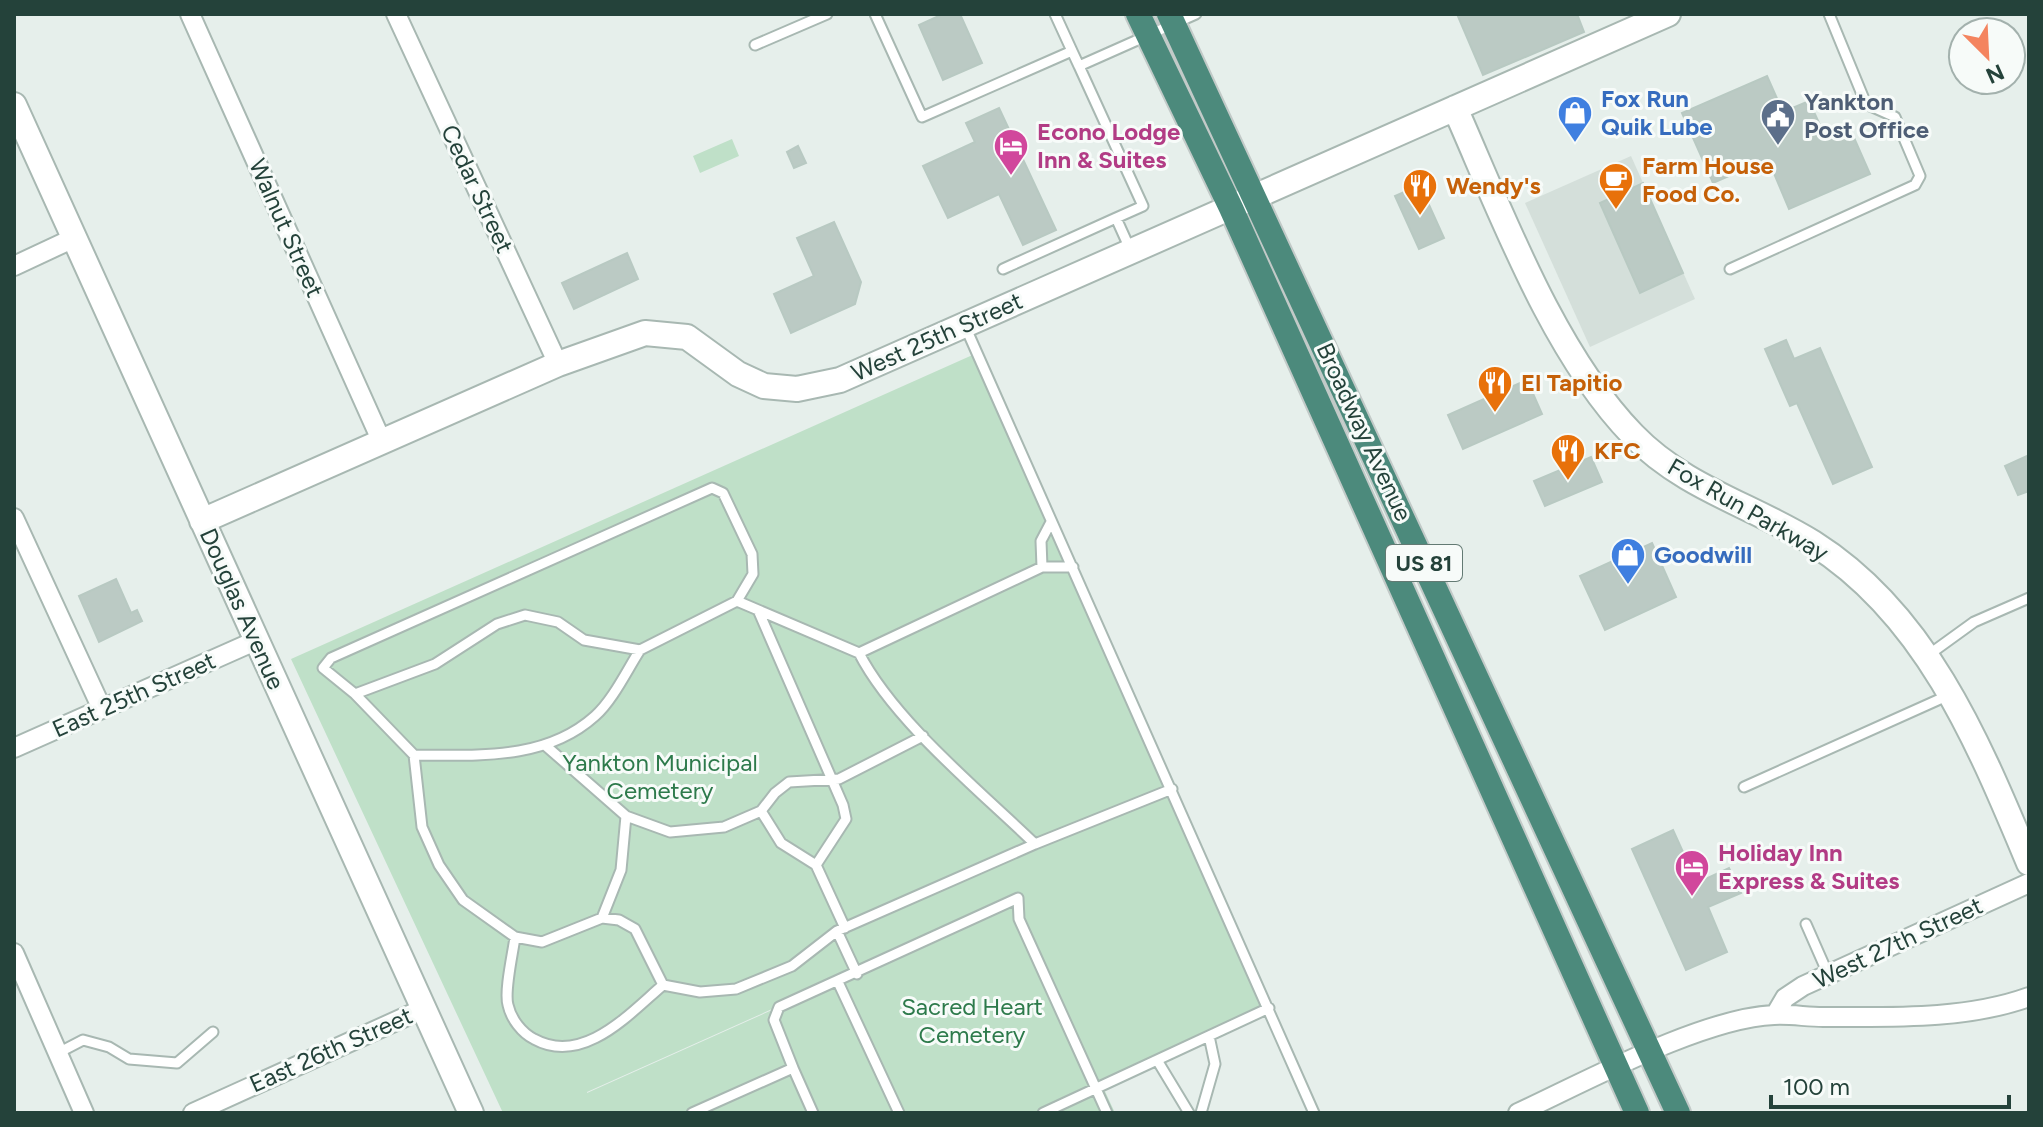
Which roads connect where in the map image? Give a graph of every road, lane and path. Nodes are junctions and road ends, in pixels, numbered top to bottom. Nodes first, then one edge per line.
1 (190, 14) edge
2 (396, 14) edge
3 (827, 14) edge
4 (875, 14) edge
5 (1055, 14) edge
6 (1668, 14) edge
7 (1829, 14) edge
8 (1179, 17) edge
9 (1143, 25) edge
10 (755, 45) dead end
11 (1072, 51) junction
12 (1079, 66) junction
13 (14, 105) edge
14 (1455, 108) junction
15 (1255, 197) junction
16 (1231, 208) junction
17 (1116, 218) junction
18 (74, 238) junction
19 (1131, 252) junction
20 (14, 266) edge
21 (1003, 269) dead end
22 (1730, 269) dead end
23 (965, 325) junction
24 (558, 364) junction
25 (382, 442) junction
26 (14, 518) edge
27 (202, 521) junction
28 (1051, 522) junction
29 (1042, 567) junction
30 (1073, 567) junction
31 (2029, 598) edge
32 (737, 601) junction
33 (758, 610) junction
34 (255, 641) junction
35 (640, 650) junction
36 (859, 653) junction
37 (1927, 656) junction
38 (355, 694) junction
39 (1951, 694) junction
40 (102, 709) junction
41 (923, 736) junction
42 (546, 746) junction
43 (14, 748) edge
44 (414, 755) junction
45 (830, 779) junction
46 (1744, 787) dead end
47 (1172, 789) junction
48 (761, 811) junction
49 (626, 816) junction
50 (1035, 844) junction
51 (2029, 863) edge
52 (816, 865) junction
53 (2029, 883) edge
54 (602, 918) junction
55 (1806, 924) dead end
56 (841, 930) junction
57 (515, 937) junction
58 (14, 953) edge
59 (857, 974) junction
60 (1828, 974) junction
61 (838, 982) junction
62 (663, 985) junction
63 (2029, 997) edge
64 (425, 1008) junction
65 (1269, 1008) junction
66 (1775, 1015) junction
67 (213, 1032) dead end
68 (1209, 1036) junction
69 (1651, 1052) junction
70 (58, 1053) junction
71 (1157, 1060) junction
72 (1617, 1067) junction
73 (793, 1068) junction
74 (1096, 1089) junction
75 (84, 1113) edge
76 (193, 1113) edge
77 (471, 1113) edge
78 (692, 1113) edge
79 (813, 1113) edge
80 (899, 1113) edge
81 (1043, 1113) edge
82 (1107, 1113) edge
83 (1189, 1113) edge
84 (1201, 1113) edge
85 (1314, 1113) edge
86 (1518, 1113) edge
87 (1637, 1113) edge
88 (1678, 1113) edge

1 - 25 street, Walnut Street
2 - 24 street, Cedar Street
3 - 10 lane
4 - 11 lane
5 - 11 lane
6 - 14 street, West 25th Street
7 - 22 lane
8 - 9 lane
8 - 15 highway, Broadway Avenue / US 81
9 - 12 lane
9 - 16 highway, Broadway Avenue / US 81
11 - 12 lane
12 - 17 lane
13 - 18 street, Douglas Avenue
14 - 15 street, West 25th Street
14 - 37 street, Fox Run Parkway
15 - 16 street, West 25th Street
15 - 69 highway, Broadway Avenue / US 81
16 - 19 street, West 25th Street
16 - 72 highway, Broadway Avenue / US 81
17 - 19 lane
17 - 21 lane
18 - 20 street
18 - 27 street, Douglas Avenue
19 - 23 street, West 25th Street
23 - 24 street, West 25th Street
23 - 28 lane
24 - 25 street, West 25th Street
25 - 27 street, West 25th Street
26 - 40 street
27 - 34 street, Douglas Avenue
28 - 29 lane
28 - 30 lane
29 - 30 lane
29 - 36 lane
30 - 47 lane
31 - 37 lane
32 - 33 lane
32 - 35 lane
32 - 38 lane
33 - 36 lane
33 - 45 lane
34 - 40 street, East 25th Street
34 - 64 street, Douglas Avenue
35 - 38 lane
35 - 42 lane
36 - 41 lane
37 - 39 street, Fox Run Parkway
38 - 44 lane
39 - 46 lane
39 - 51 street, Fox Run Parkway
40 - 43 street, East 25th Street
41 - 45 lane
41 - 50 lane
42 - 44 lane
42 - 49 lane
44 - 57 lane
45 - 48 lane
45 - 52 lane
47 - 50 lane
47 - 65 lane
48 - 49 lane
48 - 52 lane
49 - 54 lane
50 - 56 lane
52 - 56 lane
53 - 60 street, West 27th Street
54 - 57 lane
54 - 62 lane
55 - 60 lane
56 - 59 lane
56 - 62 lane
57 - 62 lane
58 - 70 street
59 - 61 lane
59 - 74 lane
60 - 66 street, West 27th Street
61 - 73 lane
61 - 80 lane
63 - 66 street, West 27th Street
64 - 76 street, East 26th Street
64 - 77 street, Douglas Avenue
65 - 68 lane
65 - 85 lane
66 - 69 street, West 27th Street
67 - 70 lane
68 - 71 lane
68 - 84 lane
69 - 72 street, West 27th Street
69 - 88 highway, Broadway Avenue / US 81
70 - 75 street
71 - 74 lane
71 - 83 lane
72 - 86 street, West 27th Street
72 - 87 highway, Broadway Avenue / US 81
73 - 78 lane
73 - 79 lane
74 - 81 lane
74 - 82 lane

